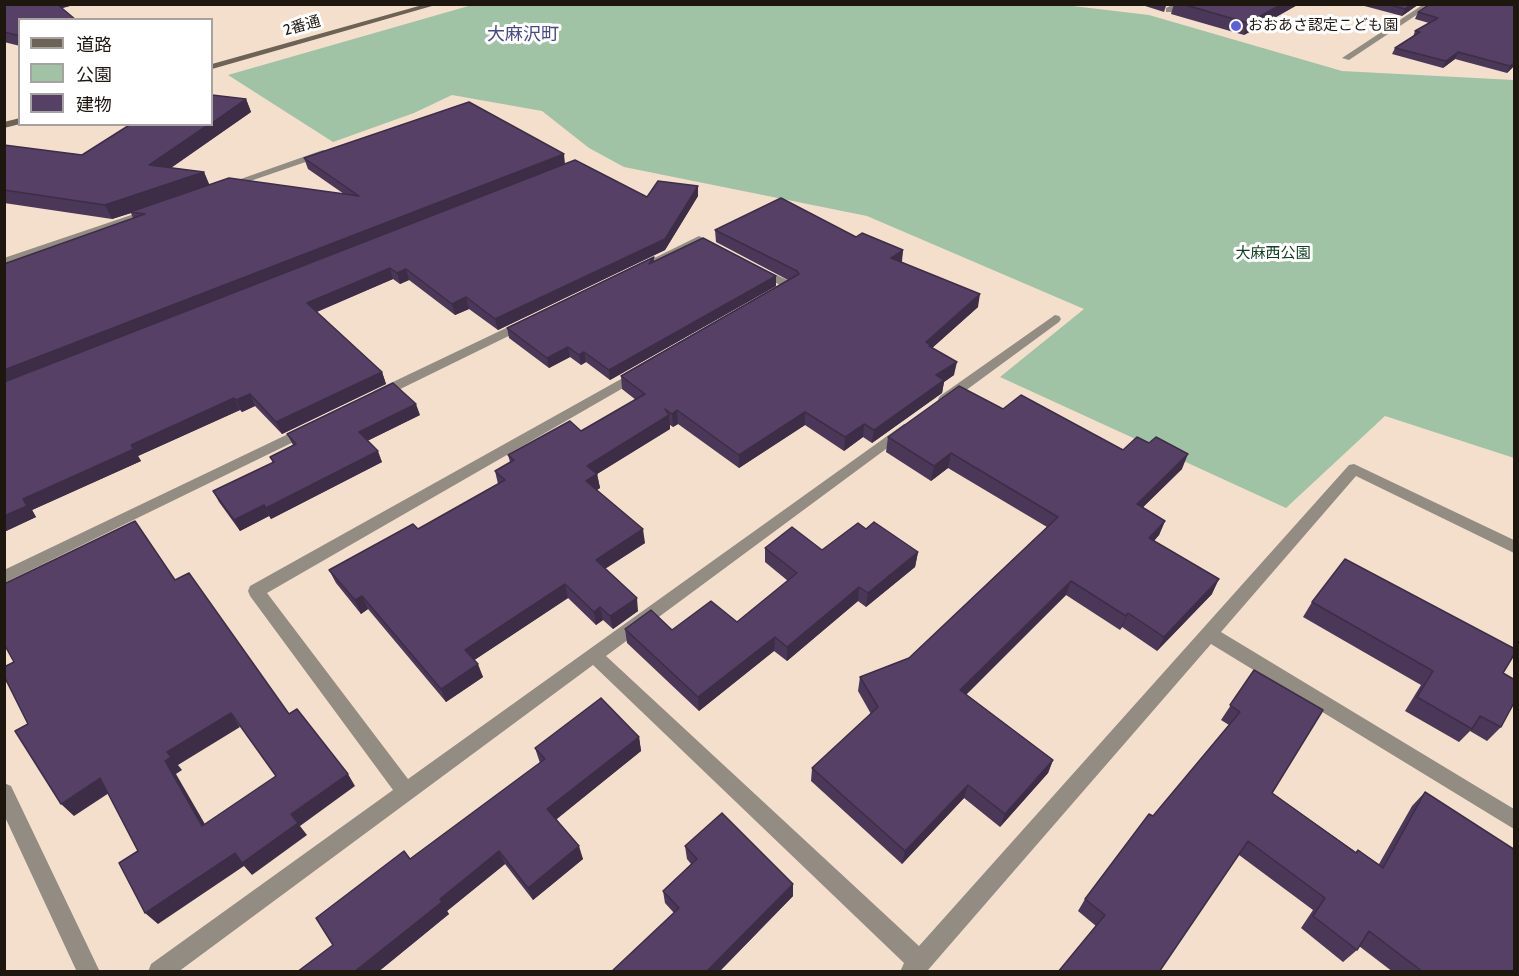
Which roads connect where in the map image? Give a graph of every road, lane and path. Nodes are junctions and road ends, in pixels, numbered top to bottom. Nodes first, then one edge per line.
1 (436, 4) edge
2 (1181, 4) edge
3 (1430, 4) edge
4 (1169, 10) dead end
5 (1346, 58) dead end
6 (213, 67) edge
7 (337, 148) edge
8 (215, 190) edge
9 (160, 209) edge
10 (729, 255) edge
11 (4, 261) edge
12 (750, 265) edge
13 (624, 275) edge
14 (770, 298) edge
15 (538, 317) edge
16 (1055, 319) dead end
17 (657, 363) edge
18 (368, 400) edge
19 (325, 421) edge
20 (1515, 547) edge
21 (4, 577) edge
22 (1209, 634) junction
23 (594, 655) junction
24 (4, 792) edge
25 (406, 792) junction
26 (1515, 820) edge
27 (916, 967) edge
28 (89, 972) edge
29 (159, 972) edge

1 - 6 street, 2番通
2 - 4 street
3 - 5 street
7 - 8 street
9 - 11 street
10 - 13 street
12 - 14 street
15 - 18 street
16 - 23 street
17 - 25 street
19 - 21 street
20 - 22 street
22 - 26 street
22 - 27 street
23 - 25 street
23 - 27 street
24 - 28 street
25 - 29 street

